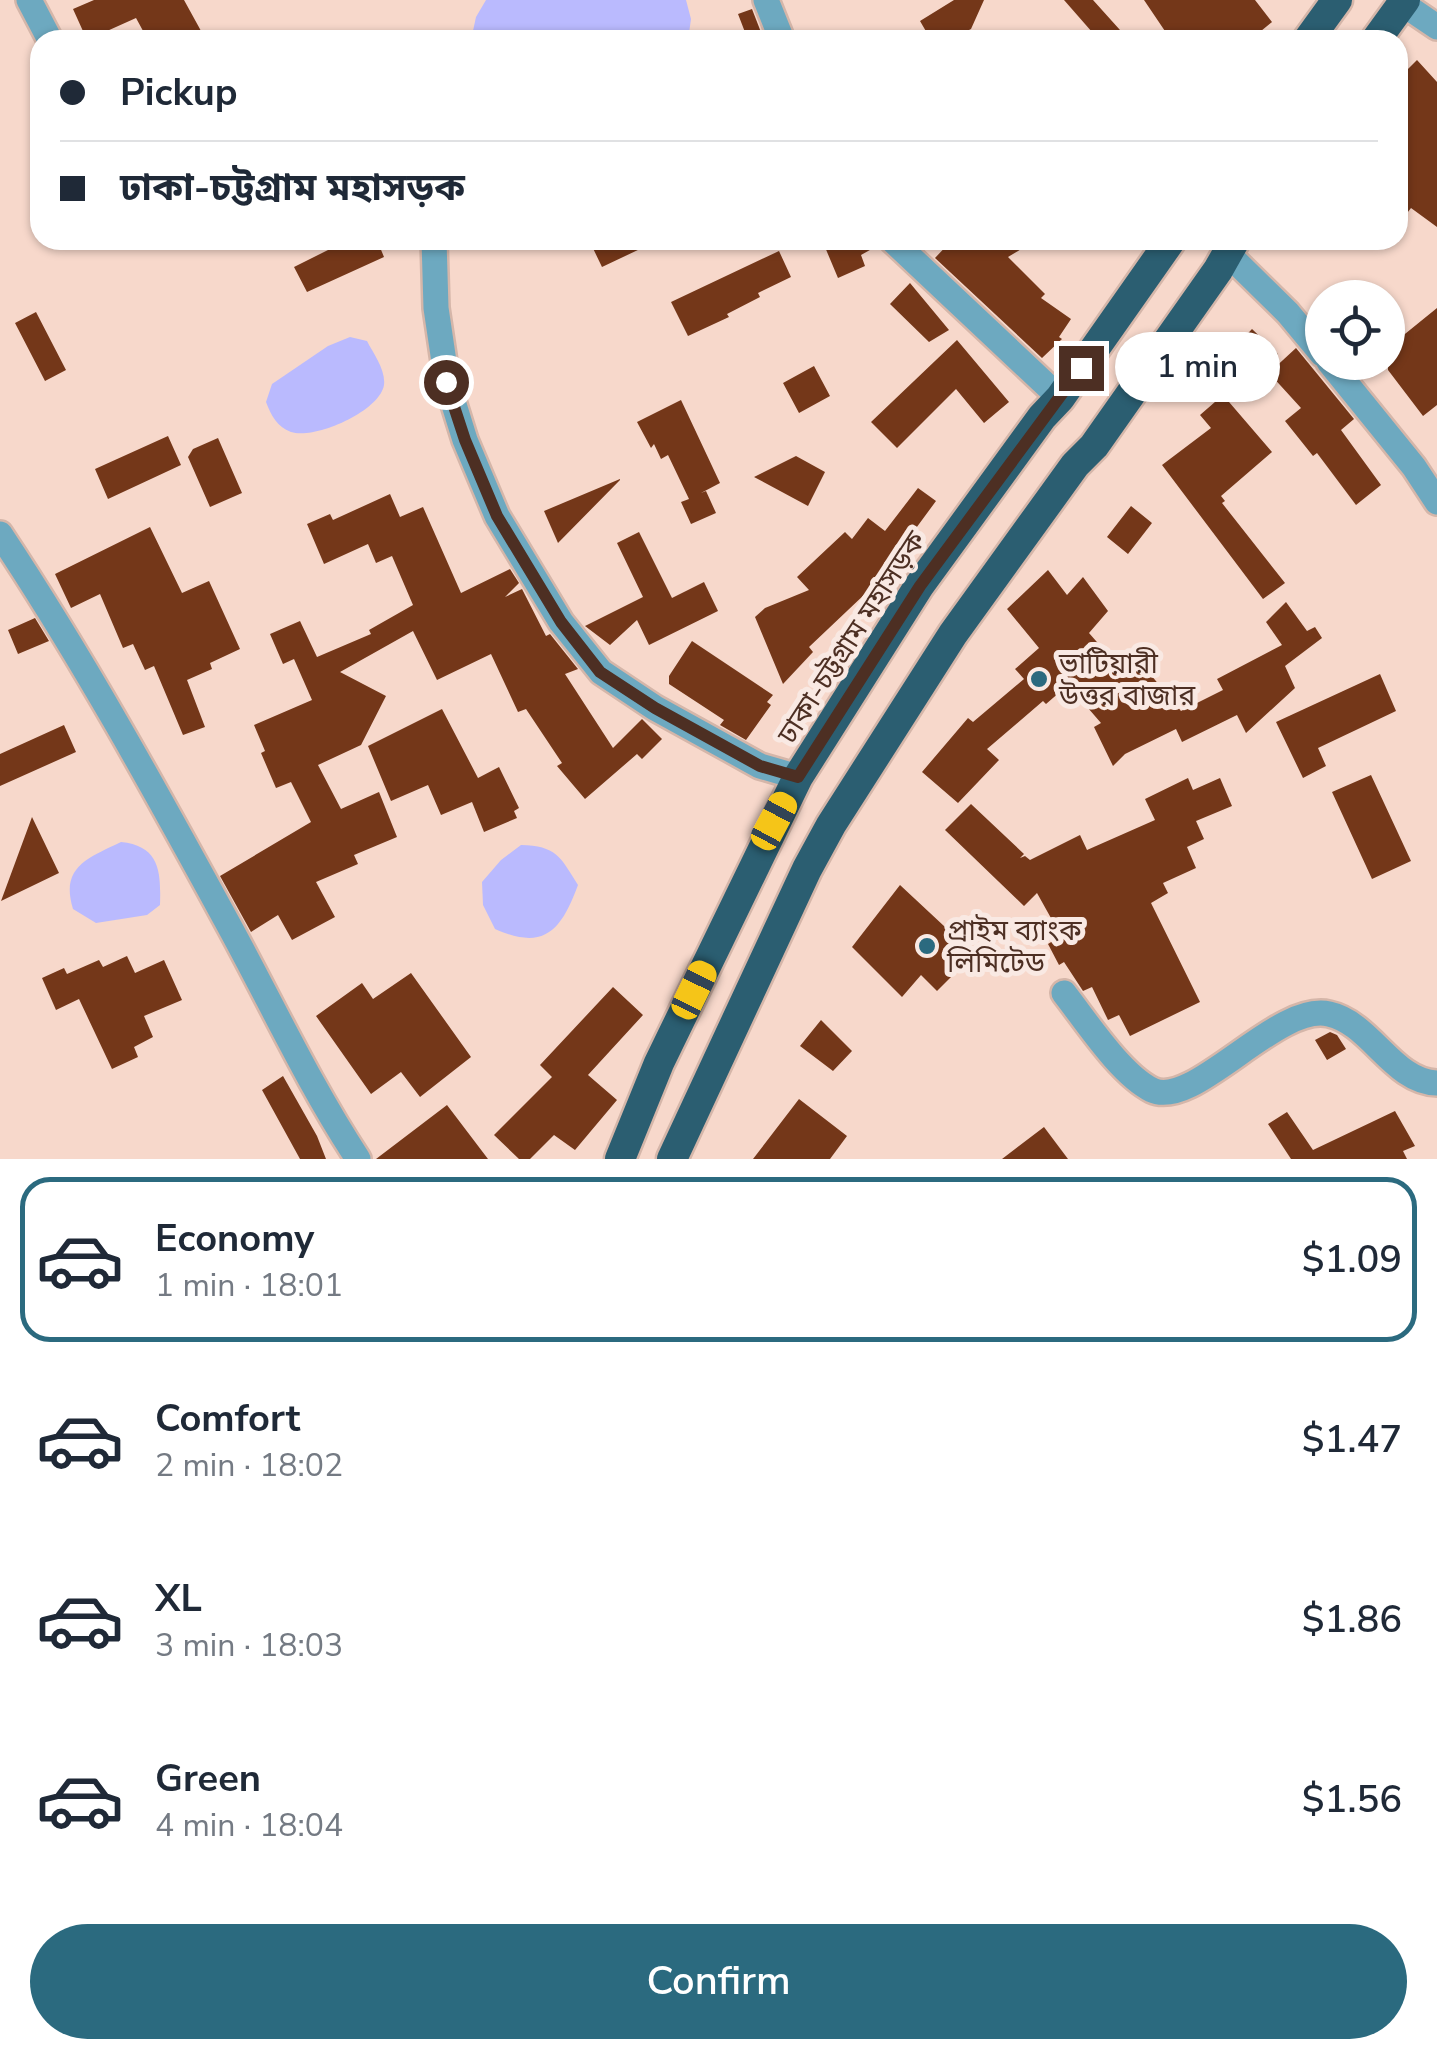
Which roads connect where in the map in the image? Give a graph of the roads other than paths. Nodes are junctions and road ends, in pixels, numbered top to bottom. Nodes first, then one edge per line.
1 (29, 0) edge
2 (766, 0) edge
3 (1337, 0) edge
4 (1404, 2) edge
5 (1437, 27) edge
6 (45, 30) edge
7 (778, 30) edge
8 (1315, 30) edge
9 (1383, 30) edge
10 (434, 250) edge
11 (903, 250) edge
12 (1165, 250) edge
13 (1229, 250) edge
14 (1233, 250) edge
15 (1305, 335) edge
16 (1344, 380) edge
17 (1060, 398) junction
18 (1437, 502) edge
19 (0, 534) edge
20 (798, 777) junction
21 (1064, 993) dead end
22 (1437, 1083) edge
23 (358, 1159) edge
24 (620, 1159) edge
25 (672, 1159) edge

1 - 6 street
2 - 7 street
3 - 8 highway
4 - 5 street
4 - 9 highway
10 - 20 street
11 - 17 street
12 - 17 highway, ঢাকা-চট্টগ্রাম মহাসড়ক
13 - 25 highway
14 - 15 street
16 - 18 street
17 - 20 highway, ঢাকা-চট্টগ্রাম মহাসড়ক
19 - 23 street
20 - 24 highway, ঢাকা-চট্টগ্রাম মহাসড়ক
21 - 22 street

